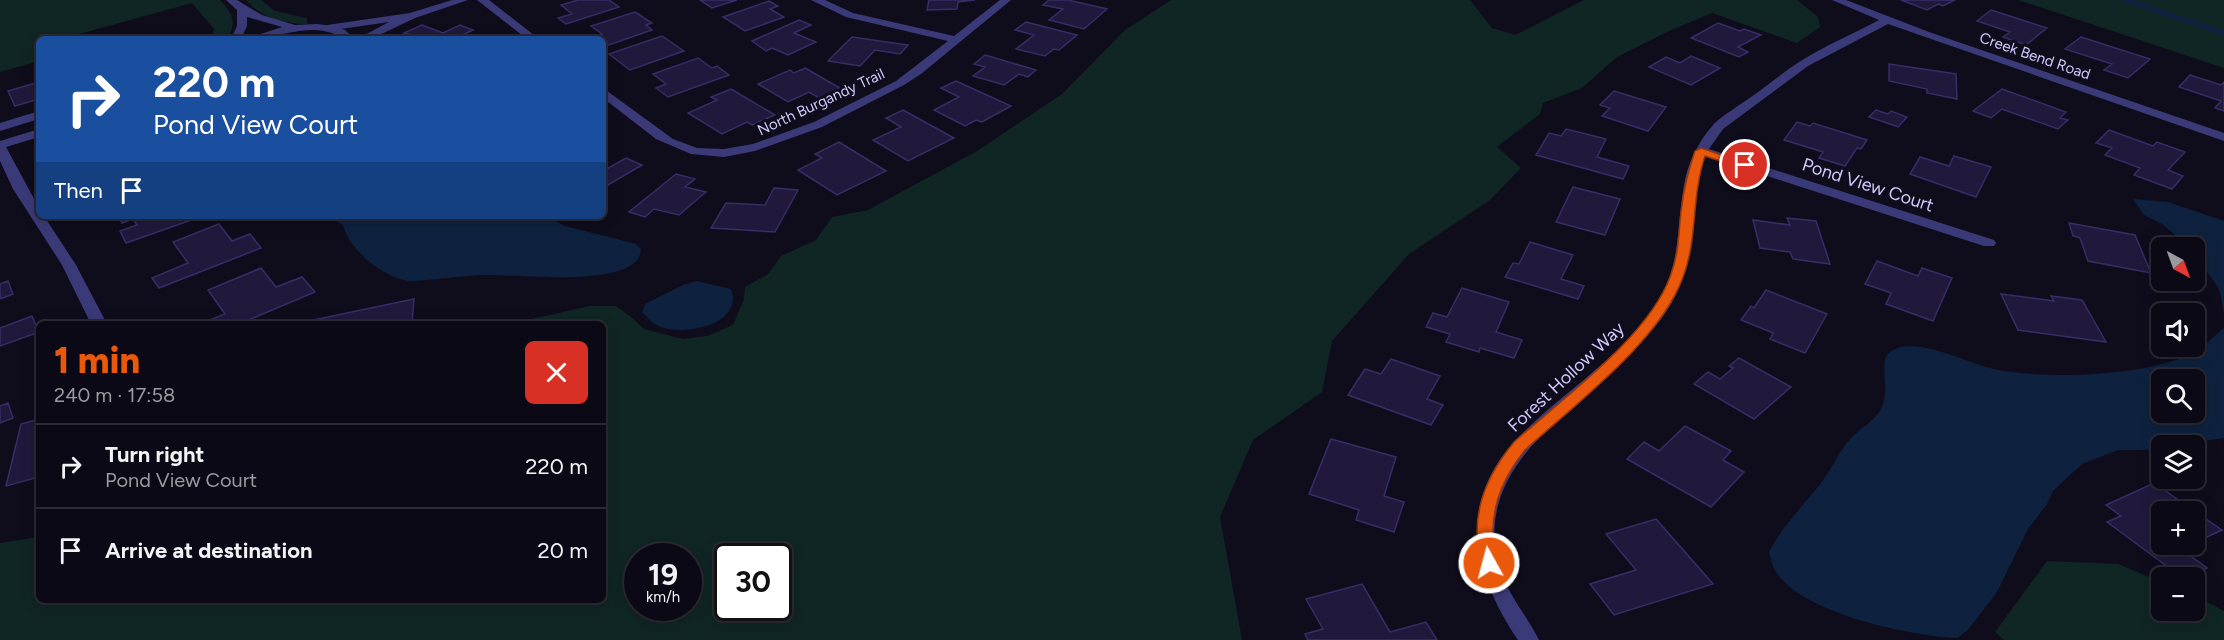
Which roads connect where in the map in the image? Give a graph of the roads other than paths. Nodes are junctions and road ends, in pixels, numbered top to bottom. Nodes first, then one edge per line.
1 (231, 0) edge
2 (463, 0) edge
3 (483, 0) edge
4 (816, 0) edge
5 (1006, 0) edge
6 (1837, 0) edge
7 (242, 11) junction
8 (411, 16) junction
9 (1887, 20) junction
10 (300, 28) junction
11 (327, 28) junction
12 (237, 36) edge
13 (264, 36) edge
14 (346, 36) edge
15 (368, 36) edge
16 (530, 36) edge
17 (956, 40) junction
18 (606, 94) edge
19 (36, 116) edge
20 (0, 127) edge
21 (36, 134) edge
22 (2224, 137) edge
23 (0, 146) edge
24 (1701, 151) junction
25 (36, 214) edge
26 (39, 219) edge
27 (1989, 243) dead end
28 (97, 321) edge
29 (1529, 640) edge

1 - 7 street
2 - 8 street
3 - 16 street
4 - 17 street
5 - 17 street, North Burgandy Trail
6 - 9 street, Creek Bend Road
7 - 10 street
7 - 12 street
8 - 11 street
8 - 15 street
9 - 22 street, Creek Bend Road
9 - 24 street, Forest Hollow Way
10 - 11 street
10 - 13 street
11 - 14 street
17 - 18 street, North Burgandy Trail
19 - 20 street
21 - 23 street
23 - 25 street
24 - 27 street, Pond View Court
24 - 29 street, Forest Hollow Way
26 - 28 street

